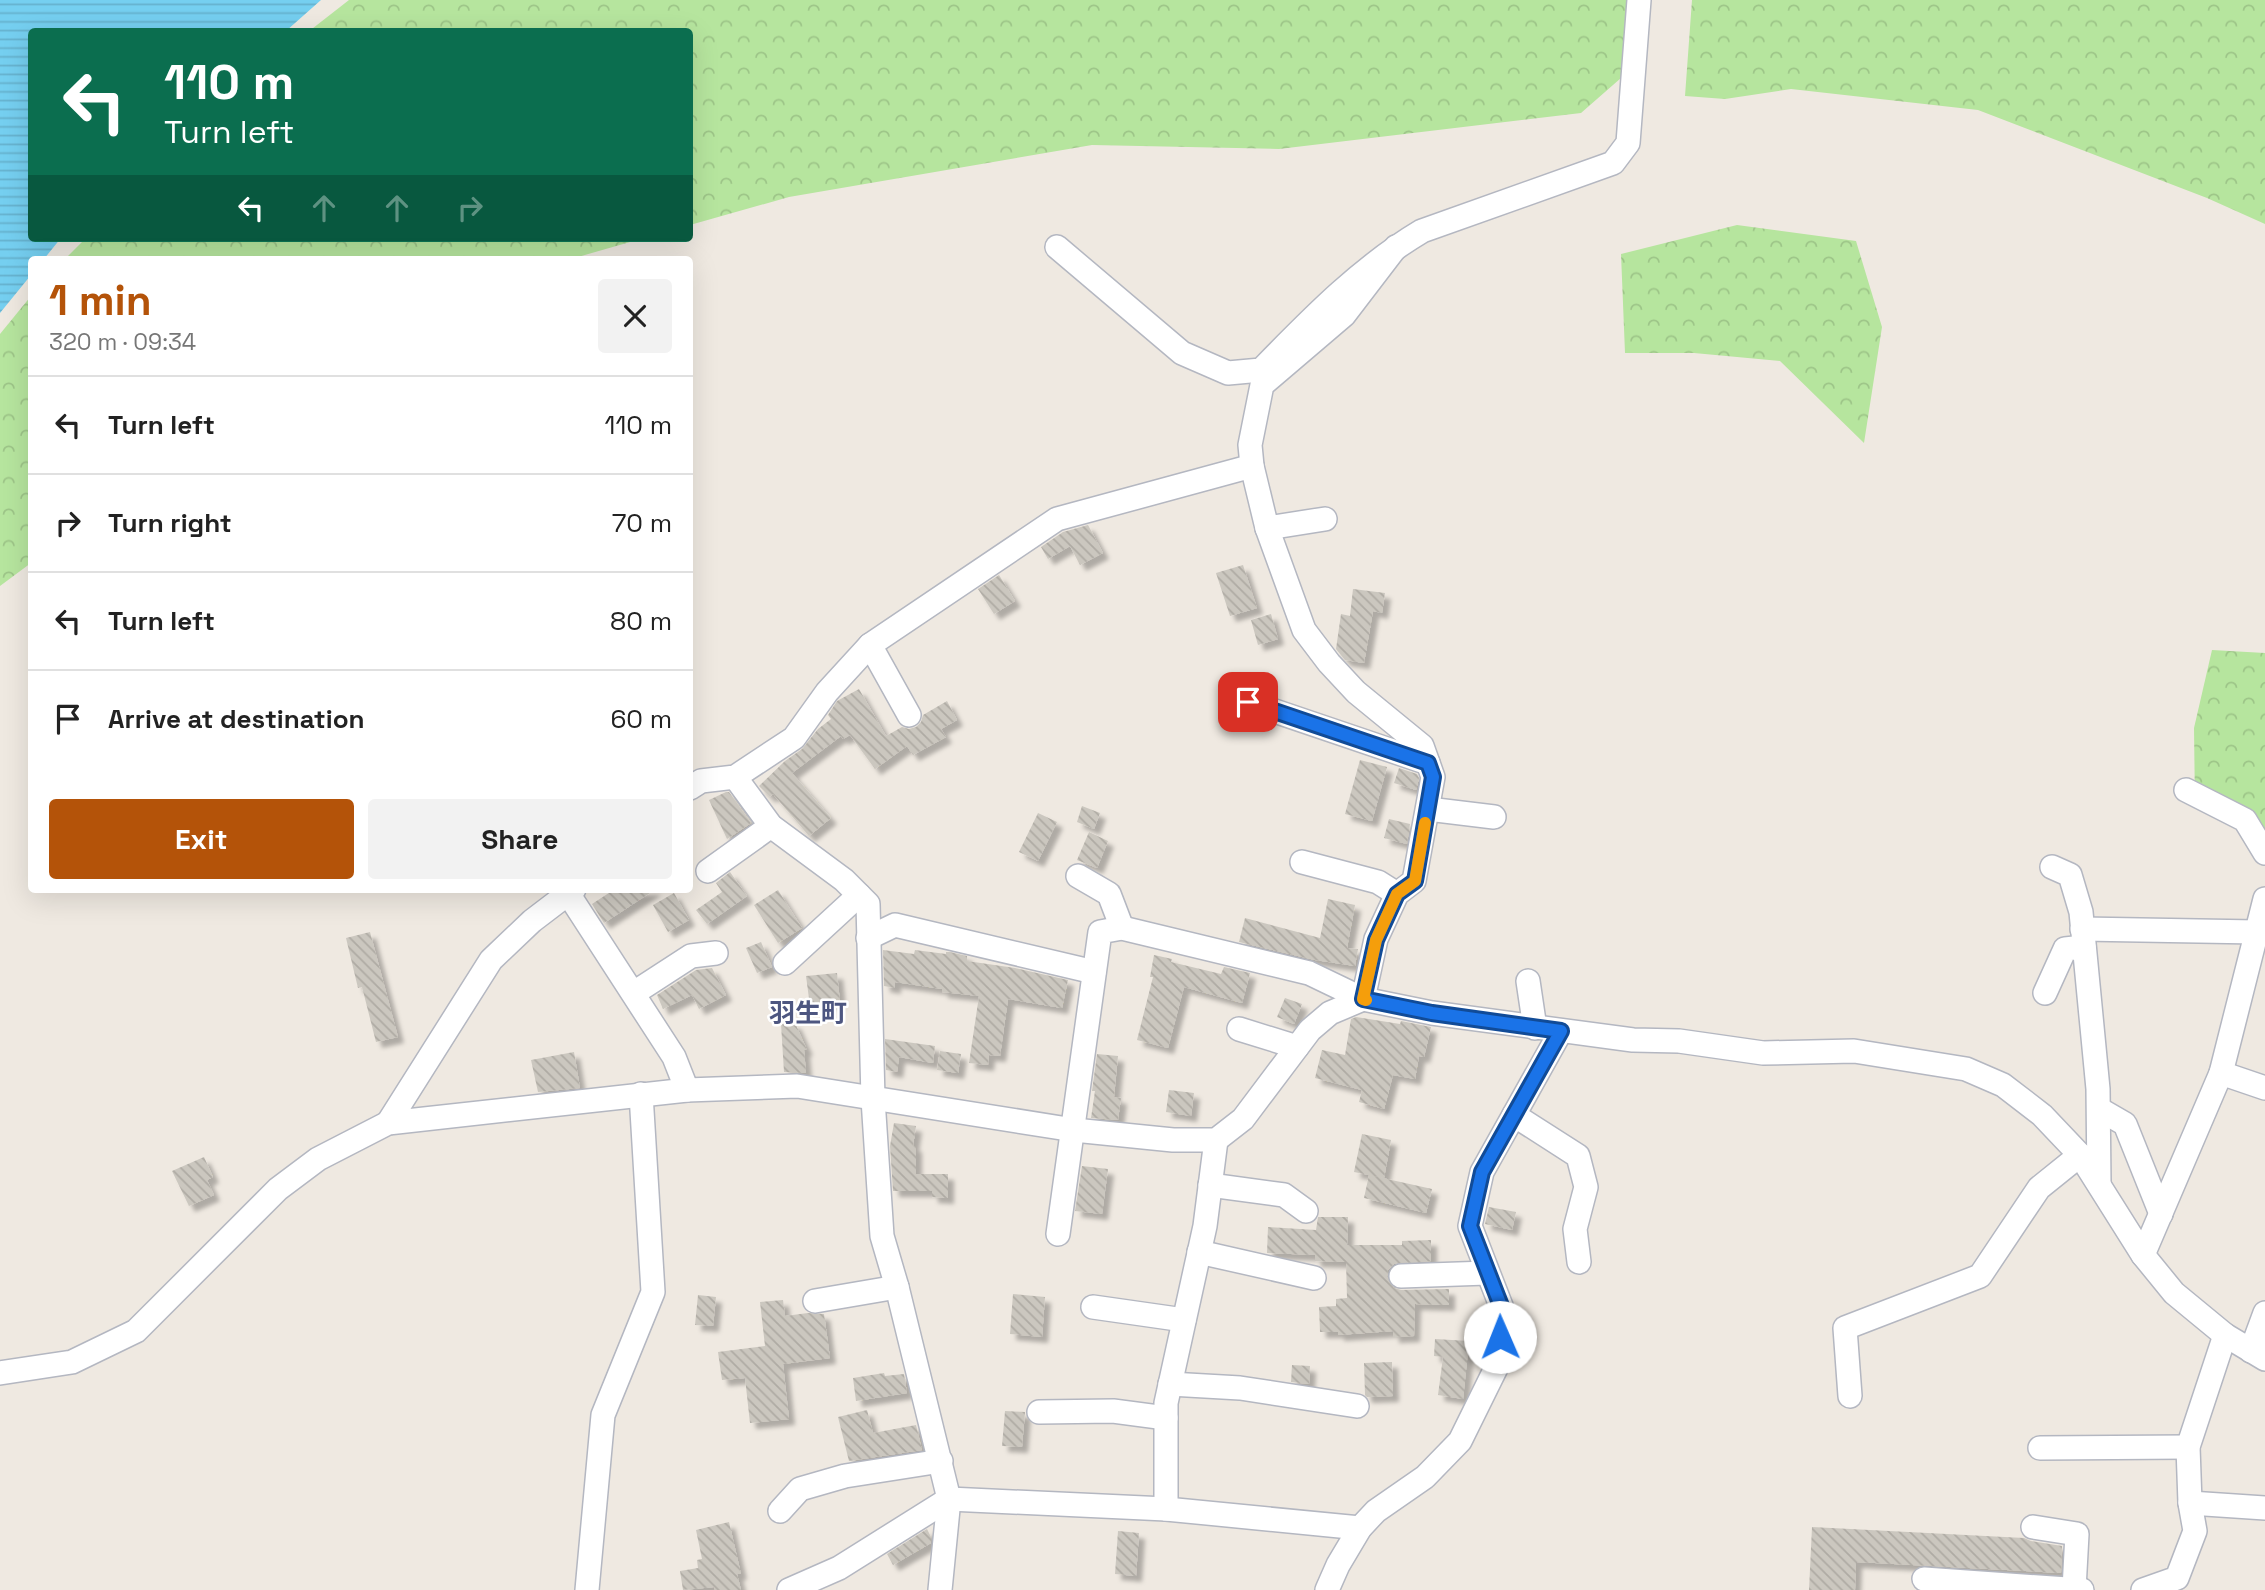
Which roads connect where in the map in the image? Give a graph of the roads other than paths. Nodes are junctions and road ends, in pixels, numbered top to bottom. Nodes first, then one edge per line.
1 (1639, 0) edge
2 (1056, 247) dead end
3 (1396, 247) junction
4 (1252, 466) junction
5 (1325, 519) dead end
6 (1267, 528) junction
7 (870, 645) junction
8 (1248, 702) dead end
9 (909, 715) dead end
10 (1428, 763) junction
11 (735, 777) junction
12 (693, 786) edge
13 (2186, 790) dead end
14 (1427, 809) junction
15 (1494, 817) dead end
16 (771, 826) junction
17 (2265, 853) edge
18 (1302, 862) dead end
19 (2052, 867) dead end
20 (708, 872) dead end
21 (1078, 876) dead end
22 (571, 893) edge
23 (573, 893) edge
24 (1397, 894) junction
25 (859, 895) junction
26 (2265, 899) edge
27 (1122, 928) junction
28 (2256, 932) junction
29 (867, 938) junction
30 (2083, 938) junction
31 (716, 953) dead end
32 (785, 963) dead end
33 (1094, 972) junction
34 (1528, 981) dead end
35 (634, 993) junction
36 (2045, 993) dead end
37 (1363, 999) junction
38 (1535, 1028) junction
39 (1238, 1029) dead end
40 (1561, 1031) junction
41 (1297, 1047) junction
42 (2221, 1073) junction
43 (2265, 1088) edge
44 (687, 1090) junction
45 (641, 1094) junction
46 (873, 1099) junction
47 (2098, 1109) junction
48 (1514, 1115) junction
49 (388, 1123) junction
50 (1074, 1130) junction
51 (1216, 1140) junction
52 (2080, 1155) junction
53 (2099, 1184) junction
54 (1210, 1185) junction
55 (1306, 1211) dead end
56 (2161, 1214) junction
57 (1058, 1234) dead end
58 (1199, 1252) junction
59 (2143, 1255) junction
60 (1579, 1262) dead end
61 (1487, 1273) junction
62 (1401, 1276) dead end
63 (1314, 1278) dead end
64 (897, 1287) junction
65 (815, 1301) dead end
66 (1093, 1307) dead end
67 (2265, 1313) edge
68 (1184, 1320) junction
69 (2225, 1335) junction
70 (2258, 1355) edge
71 (0, 1373) edge
72 (1170, 1384) junction
73 (1850, 1396) dead end
74 (1357, 1406) dead end
75 (1039, 1412) dead end
76 (1166, 1418) junction
77 (2188, 1447) junction
78 (2040, 1448) dead end
79 (941, 1461) junction
80 (949, 1499) junction
81 (2190, 1503) junction
82 (2265, 1507) edge
83 (1166, 1509) junction
84 (780, 1511) dead end
85 (2033, 1527) dead end
86 (1360, 1528) junction
87 (1924, 1579) dead end
88 (587, 1590) edge
89 (789, 1590) edge
90 (940, 1590) edge
91 (1327, 1590) edge
92 (2078, 1590) edge
93 (2143, 1590) edge

1 - 3 street
2 - 3 street
3 - 4 street
4 - 6 street
4 - 7 street
5 - 6 street
6 - 10 street
7 - 9 street
7 - 11 street
8 - 10 street
10 - 14 street
11 - 12 street
11 - 16 street
13 - 17 street
14 - 15 street
14 - 24 street
16 - 20 street
16 - 25 street
18 - 24 street
19 - 30 street
21 - 27 street
22 - 49 street
23 - 35 street
24 - 37 street
25 - 29 street
25 - 32 street
26 - 28 street
27 - 33 street
27 - 37 street
28 - 30 street
28 - 42 street
29 - 33 street
29 - 46 street
30 - 36 street
30 - 47 street
31 - 35 street
33 - 50 street
34 - 38 street
35 - 44 street
37 - 38 street
37 - 41 street
38 - 40 street
39 - 41 street
40 - 48 street
40 - 52 street
41 - 51 street
42 - 43 street
42 - 56 street
44 - 45 street
44 - 46 street
45 - 49 street
45 - 88 street
46 - 50 street
46 - 64 street
47 - 53 street
47 - 56 street
48 - 60 street
48 - 61 street
49 - 71 street
50 - 51 street
50 - 57 street
51 - 54 street
52 - 53 street
52 - 73 street
53 - 59 street
54 - 55 street
54 - 58 street
56 - 59 street
58 - 63 street
58 - 68 street
59 - 69 street
61 - 62 street
61 - 86 street
64 - 65 street
64 - 79 street
66 - 68 street
67 - 70 street
68 - 72 street
69 - 70 street
69 - 77 street
72 - 74 street
72 - 76 street
75 - 76 street
76 - 83 street
77 - 78 street
77 - 81 street
79 - 80 street
79 - 84 street
80 - 83 street
80 - 89 street
80 - 90 street
81 - 82 street
81 - 93 street
83 - 86 street
85 - 92 street
86 - 91 street
87 - 92 street

